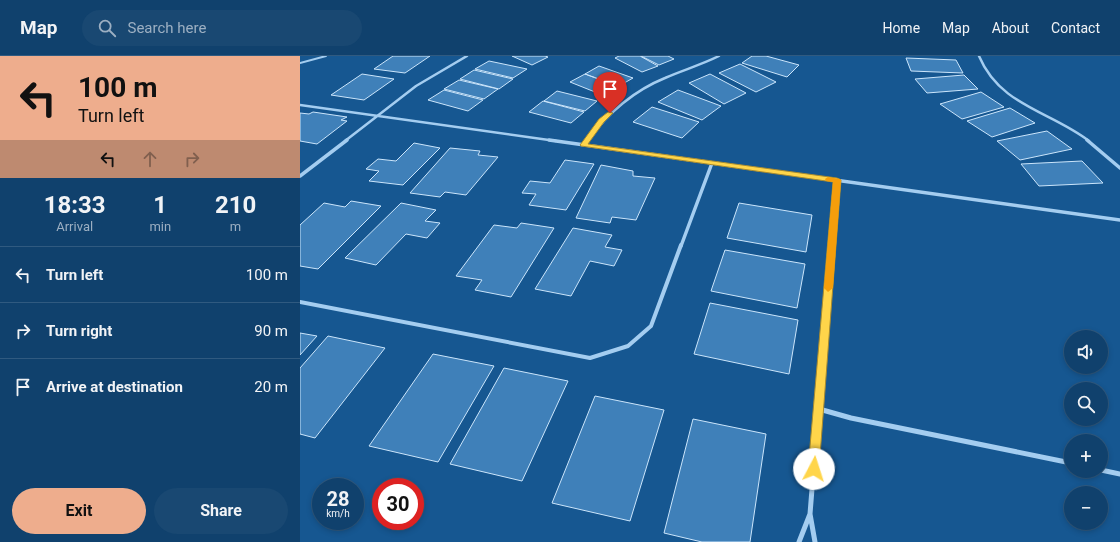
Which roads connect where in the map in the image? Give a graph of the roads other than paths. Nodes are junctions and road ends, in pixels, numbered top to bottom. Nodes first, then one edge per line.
1 (326, 56) edge
2 (719, 56) edge
3 (979, 56) edge
4 (464, 57) edge
5 (300, 63) edge
6 (300, 105) edge
7 (377, 116) junction
8 (584, 145) junction
9 (712, 163) junction
10 (1120, 168) edge
11 (300, 176) edge
12 (837, 180) junction
13 (1120, 220) edge
14 (300, 302) edge
15 (818, 409) junction
16 (1064, 462) edge
17 (1108, 471) edge
18 (1120, 474) edge
19 (810, 514) junction
20 (799, 542) edge
21 (815, 542) edge

1 - 5 lane
2 - 8 street
3 - 10 street
4 - 7 street
6 - 7 street
7 - 8 street
7 - 11 street
8 - 9 street
9 - 12 street
9 - 14 street
12 - 13 street
12 - 15 street
15 - 16 street
15 - 19 street
17 - 18 street
19 - 20 street
19 - 21 street

